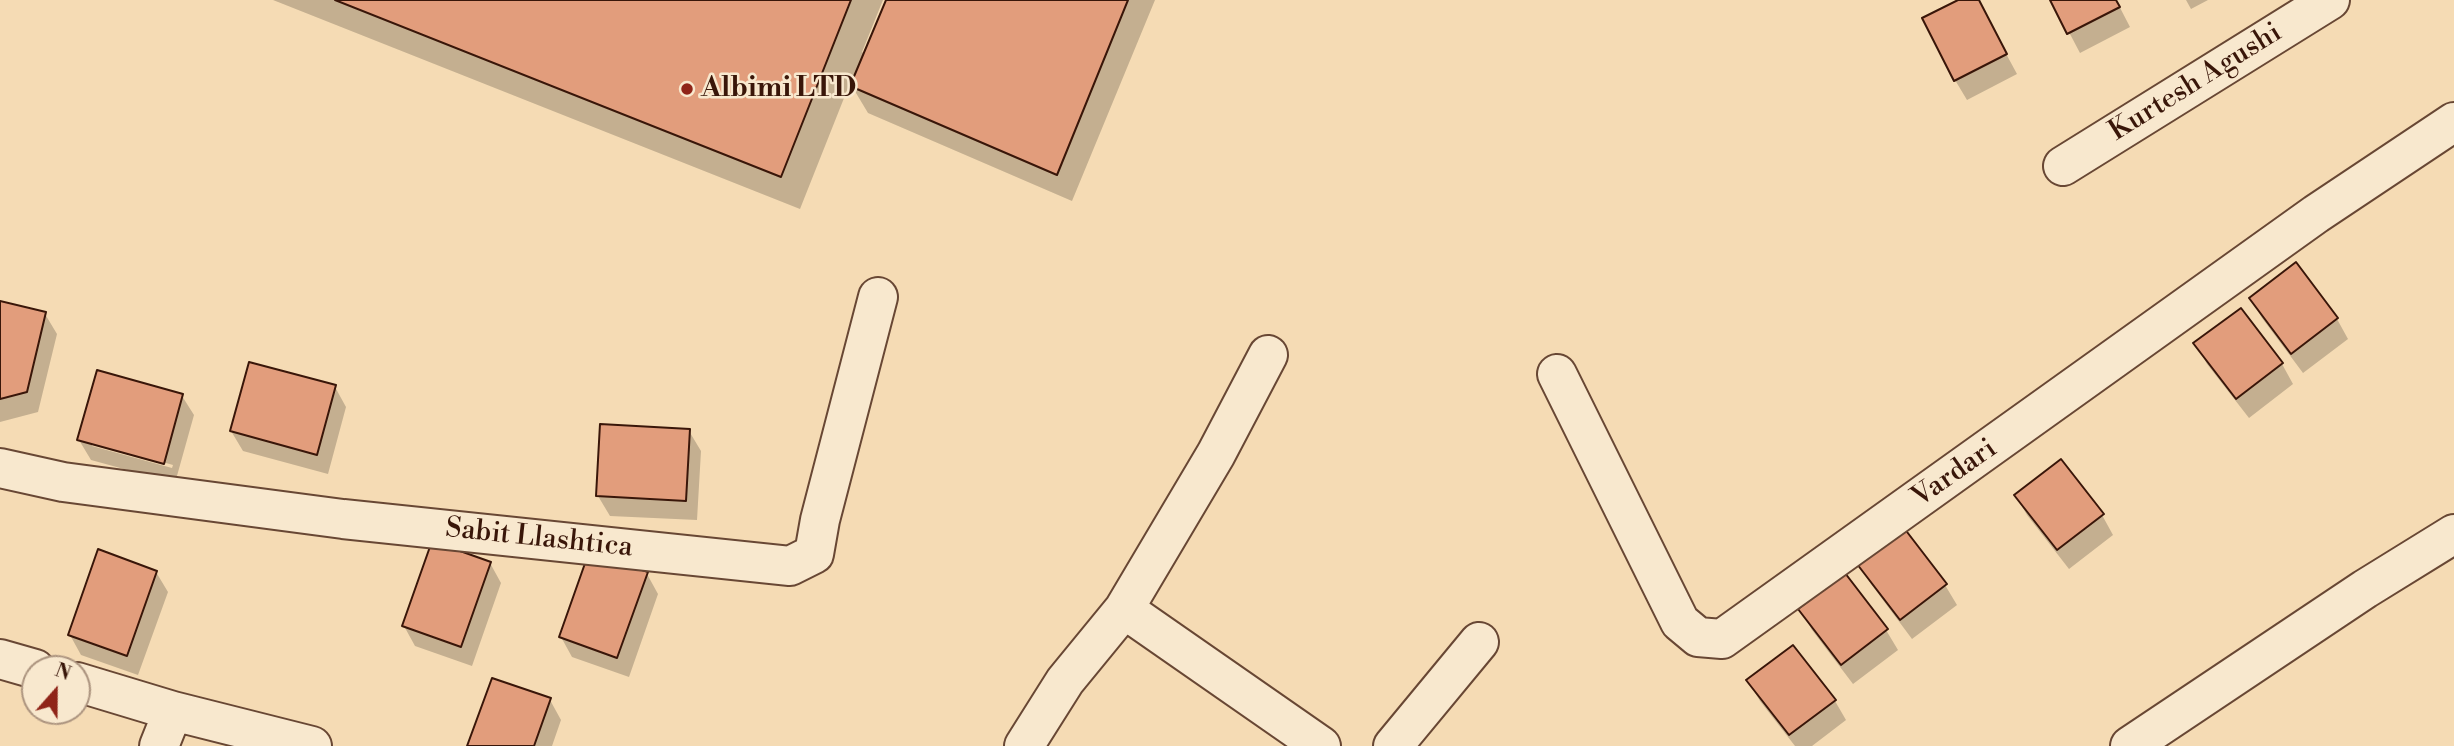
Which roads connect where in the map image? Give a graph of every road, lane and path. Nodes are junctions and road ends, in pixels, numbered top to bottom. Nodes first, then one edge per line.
1 (2330, 0) edge
2 (2454, 122) edge
3 (2063, 166) dead end
4 (878, 297) dead end
5 (1268, 355) dead end
6 (1556, 374) dead end
7 (0, 468) edge
8 (2454, 534) edge
9 (1124, 609) junction
10 (1479, 642) dead end
11 (0, 659) edge
12 (21, 665) edge
13 (91, 686) edge
14 (173, 710) junction
15 (159, 746) edge
16 (312, 746) edge
17 (1024, 746) edge
18 (1321, 746) edge
19 (1393, 746) edge
20 (2130, 746) edge

1 - 3 street, Kurtesh Agushi
2 - 6 street, Vardari
4 - 7 street, Sabit Llashtica
5 - 9 street
8 - 20 street
9 - 17 street
9 - 18 street
10 - 19 street
11 - 12 street
13 - 14 street
14 - 15 street
14 - 16 street

